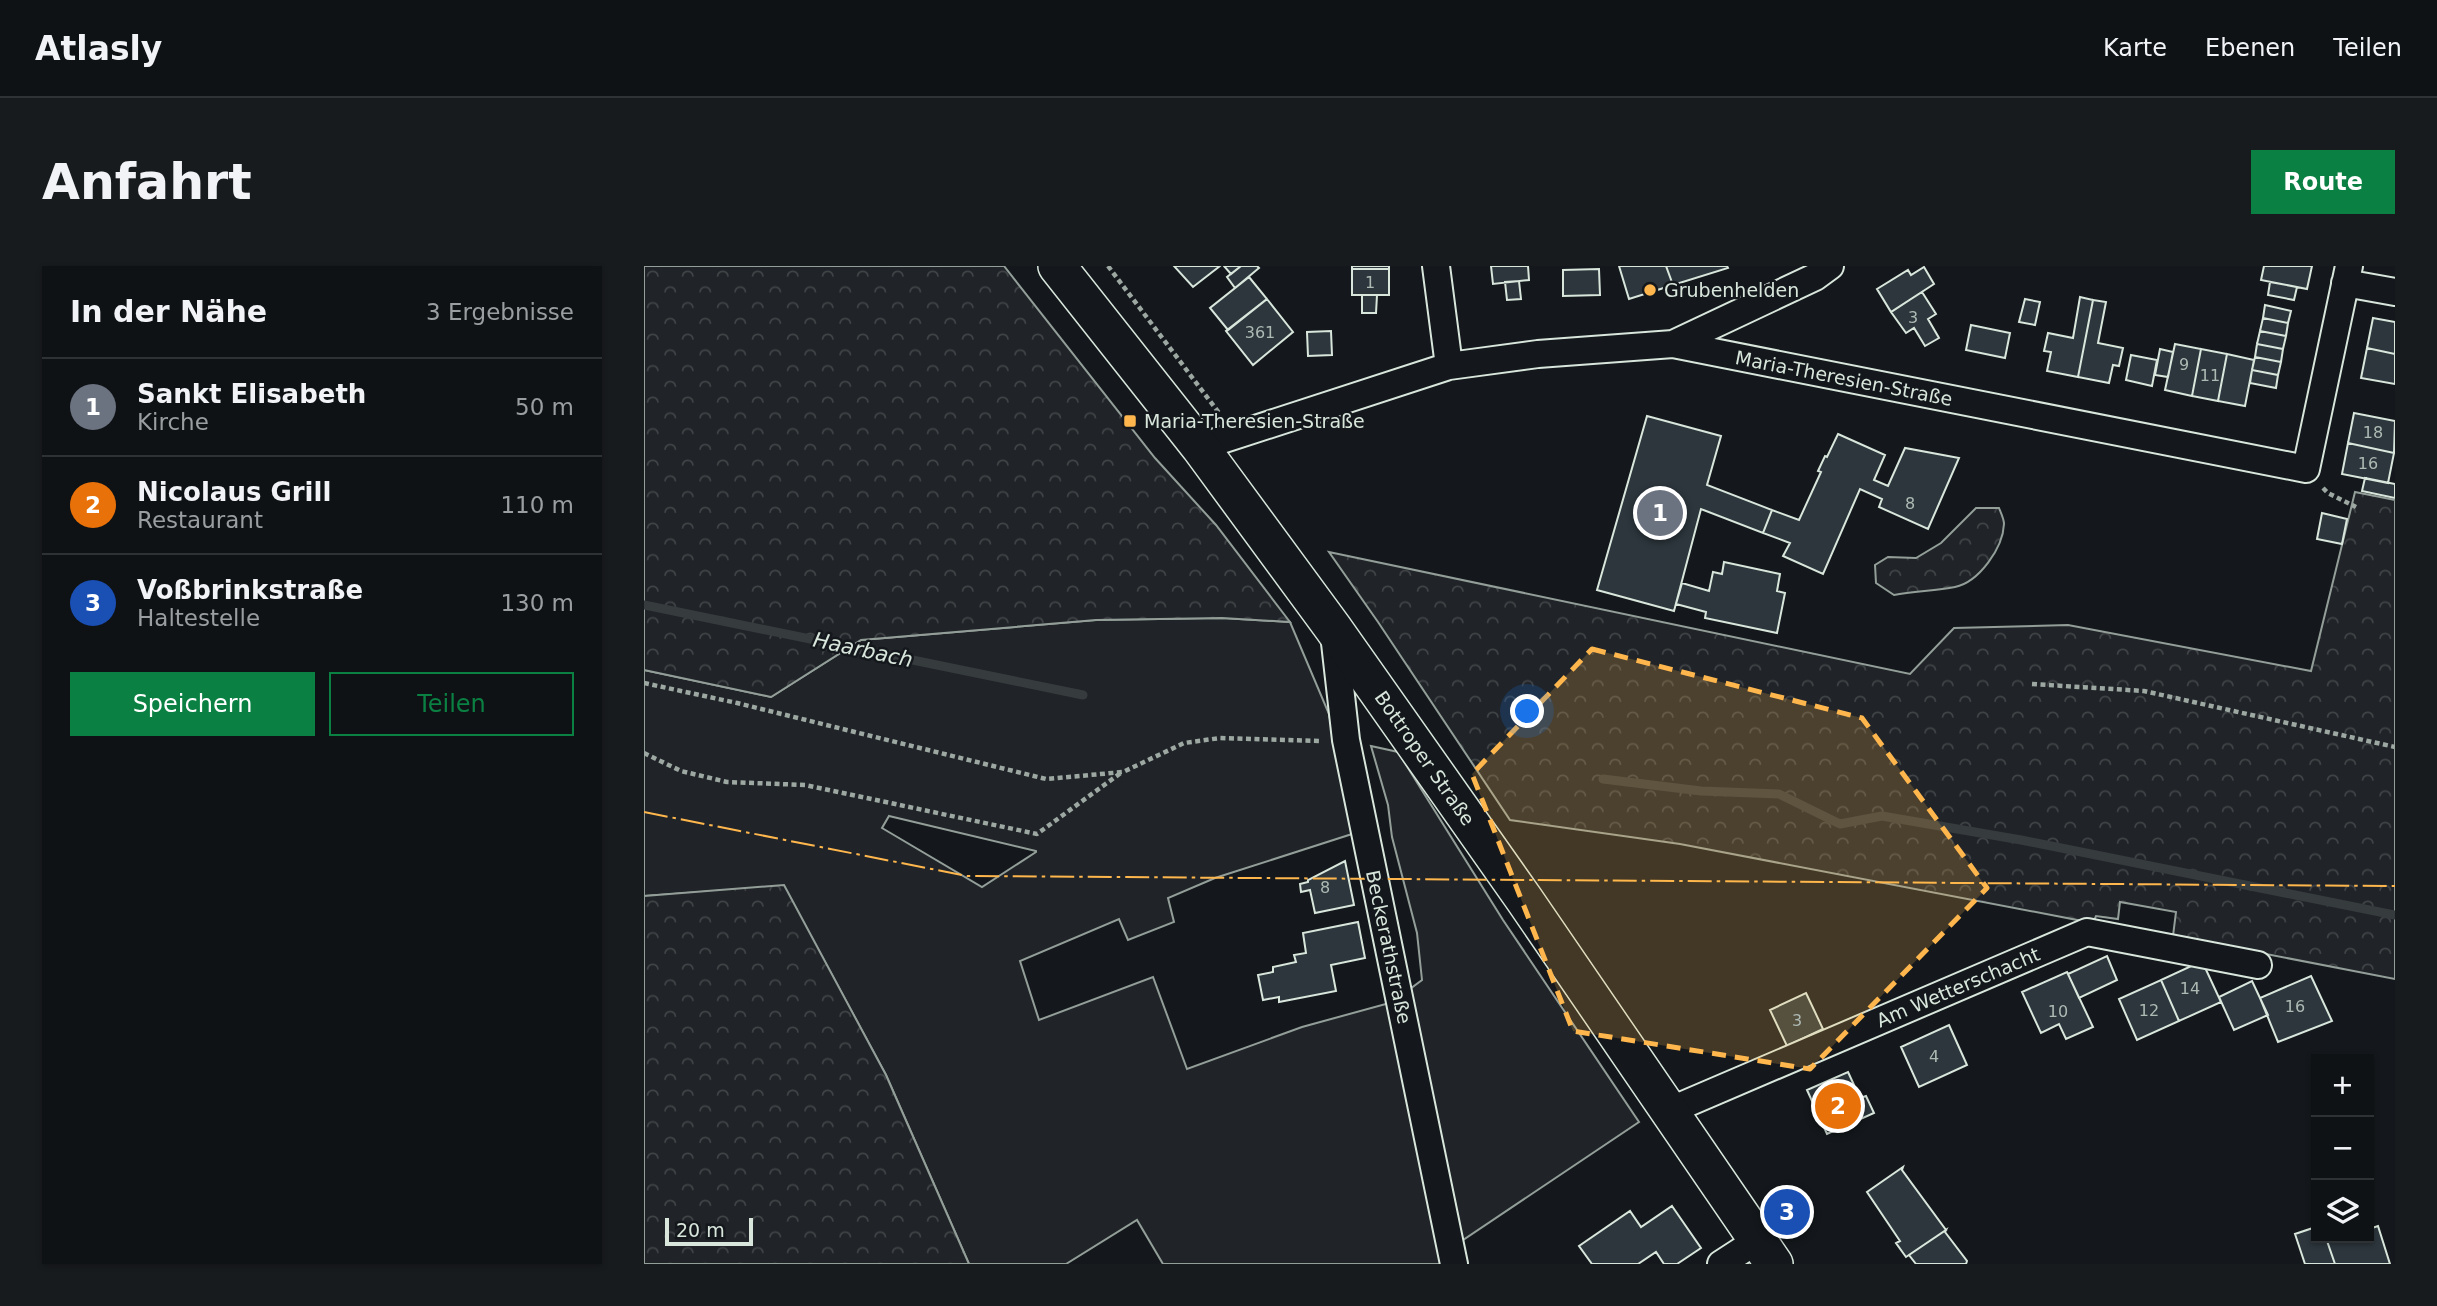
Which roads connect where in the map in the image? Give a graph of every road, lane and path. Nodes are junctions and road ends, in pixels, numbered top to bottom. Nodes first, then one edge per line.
1 (1057, 266) edge
2 (1108, 266) edge
3 (1436, 266) edge
4 (1830, 266) edge
5 (2347, 275) edge
6 (2395, 292) edge
7 (1673, 344) junction
8 (1449, 366) junction
9 (1235, 435) junction
10 (1200, 447) junction
11 (2306, 469) junction
12 (2356, 507) dead end
13 (1334, 628) junction
14 (644, 683) edge
15 (2032, 684) dead end
16 (1346, 740) junction
17 (2395, 747) edge
18 (644, 753) edge
19 (1123, 772) junction
20 (2259, 965) dead end
21 (1669, 1111) junction
22 (1766, 1252) edge
23 (1454, 1264) edge
24 (1721, 1264) edge

1 - 10 main road, Bottroper Straße
2 - 9 path
3 - 8 street
4 - 7 street
5 - 6 street
5 - 11 street
7 - 8 street, Maria-Theresien-Straße
7 - 11 street, Maria-Theresien-Straße
8 - 9 street, Maria-Theresien-Straße
9 - 10 street, Maria-Theresien-Straße
10 - 13 main road, Bottroper Straße
11 - 12 path
13 - 16 street, Beckerathstraße
13 - 21 main road, Bottroper Straße
14 - 19 path
15 - 17 path
16 - 19 path
16 - 23 street, Beckerathstraße
18 - 19 path
20 - 21 street, Am Wetterschacht
21 - 22 main road, Bottroper Straße
22 - 24 street

